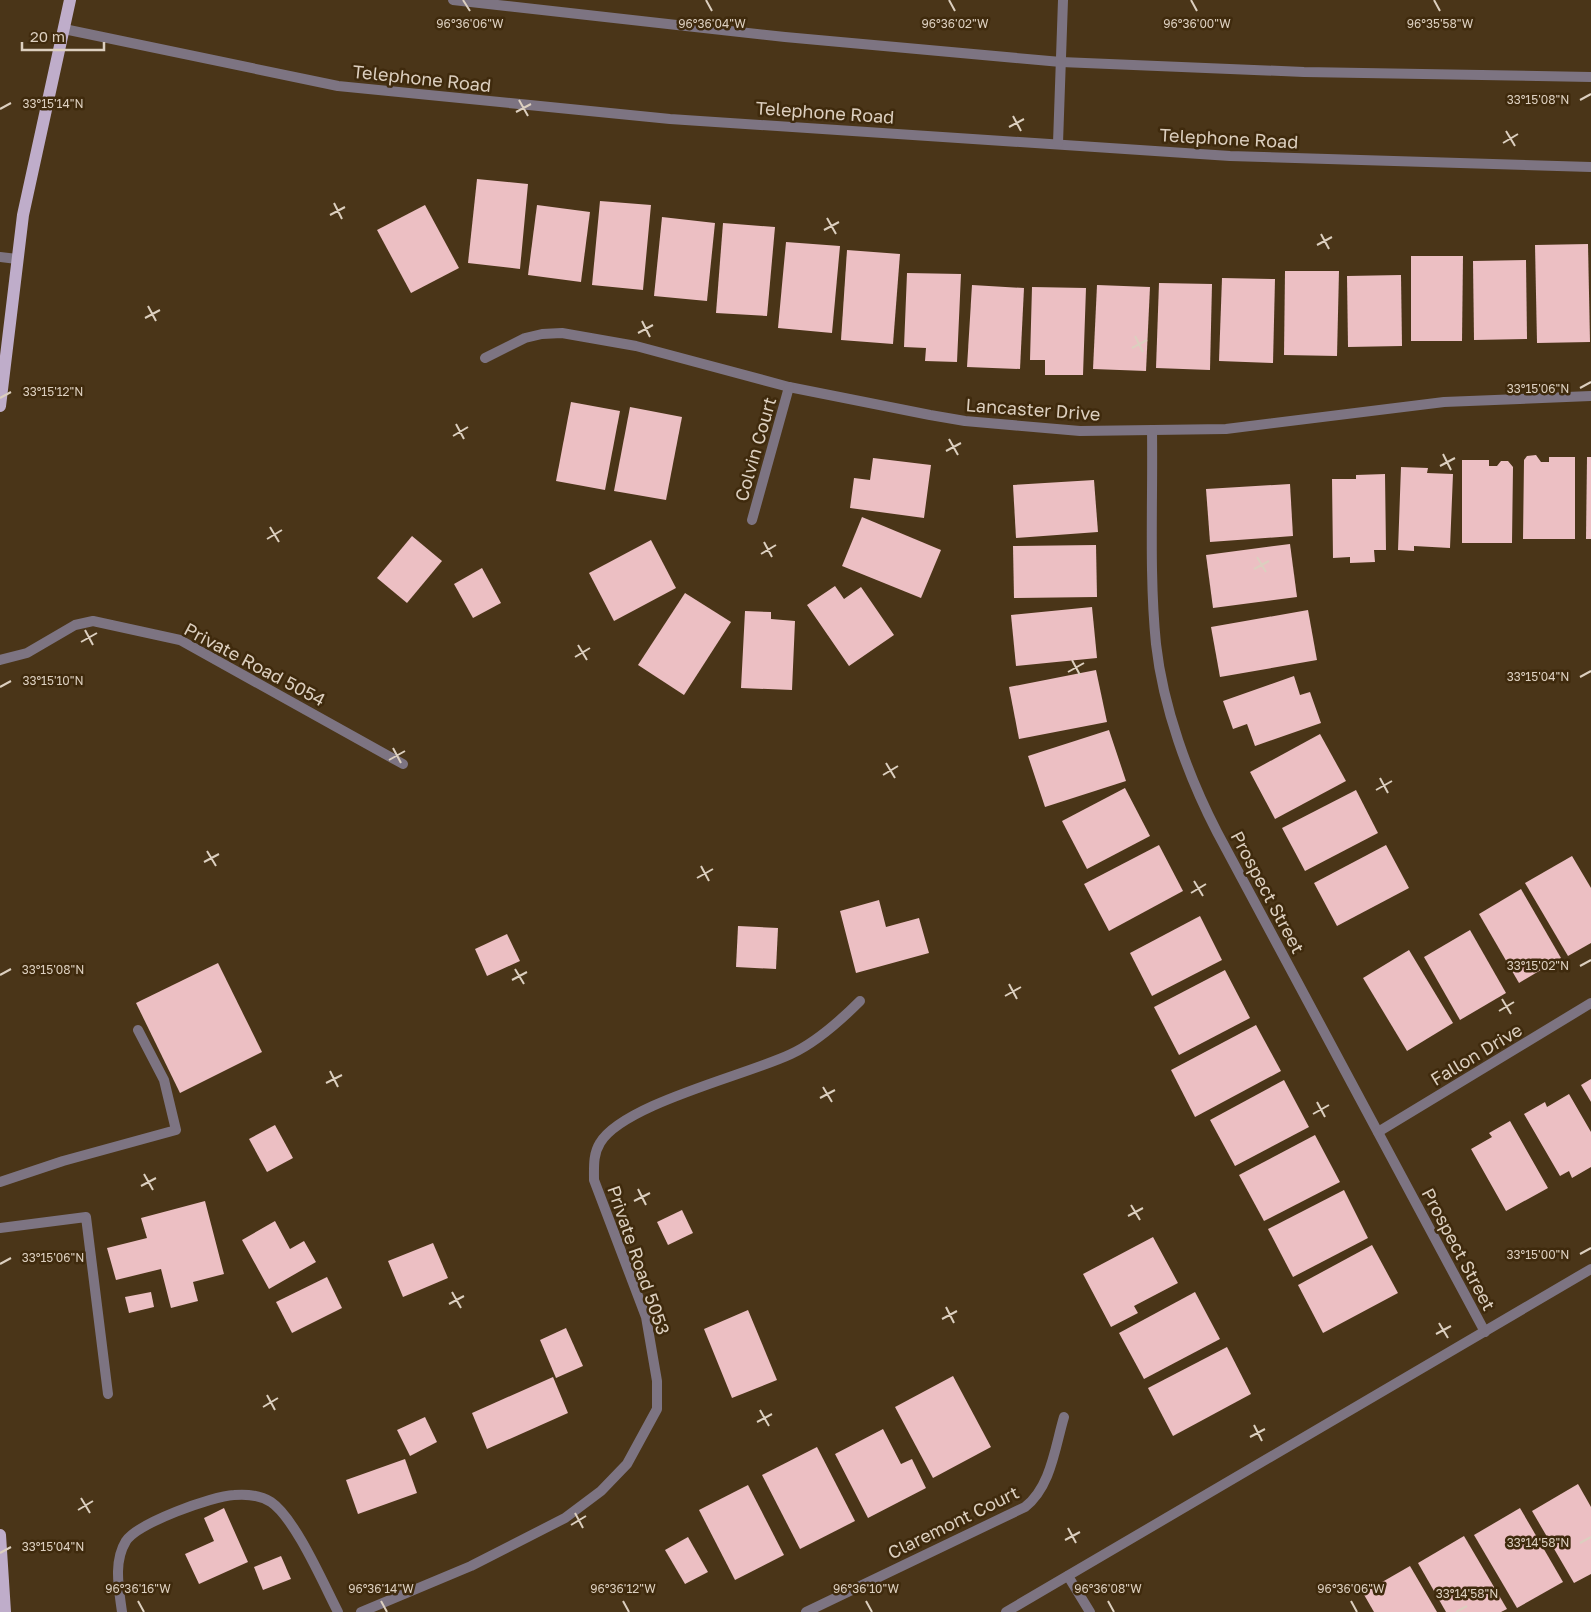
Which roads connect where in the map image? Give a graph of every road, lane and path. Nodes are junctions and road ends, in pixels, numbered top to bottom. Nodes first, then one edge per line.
1 (70, 0) edge
2 (453, 0) edge
3 (1063, 0) edge
4 (64, 30) junction
5 (1061, 62) junction
6 (1591, 77) edge
7 (1058, 143) junction
8 (1591, 167) edge
9 (0, 257) edge
10 (17, 259) junction
11 (485, 358) dead end
12 (789, 387) junction
13 (1591, 396) edge
14 (0, 406) edge
15 (1152, 430) junction
16 (752, 520) dead end
17 (0, 660) edge
18 (403, 764) dead end
19 (860, 1001) dead end
20 (1591, 1003) edge
21 (138, 1030) dead end
22 (1378, 1132) junction
23 (0, 1182) edge
24 (0, 1228) edge
25 (1591, 1269) edge
26 (1485, 1332) junction
27 (108, 1394) dead end
28 (1064, 1417) dead end
29 (0, 1535) edge
30 (1068, 1576) junction
31 (5, 1612) edge
32 (122, 1612) edge
33 (338, 1612) edge
34 (361, 1612) edge
35 (806, 1612) edge
36 (1006, 1612) edge
37 (1090, 1612) edge

1 - 4 main road
2 - 5 street
3 - 5 street
4 - 7 street, Telephone Road
4 - 10 main road
5 - 6 street
5 - 7 street
7 - 8 street, Telephone Road
9 - 10 street
10 - 14 main road
11 - 12 street, Lancaster Drive
12 - 15 street, Lancaster Drive
12 - 16 street, Colvin Court
13 - 15 street, Lancaster Drive
15 - 22 street, Prospect Street
17 - 18 street, Private Road 5054
19 - 34 street, Private Road 5053
20 - 22 street, Fallon Drive
21 - 23 street
22 - 26 street, Prospect Street
24 - 27 street
25 - 26 street
26 - 30 street
28 - 35 street, Claremont Court
29 - 31 main road
30 - 36 street
30 - 37 street
32 - 33 street

